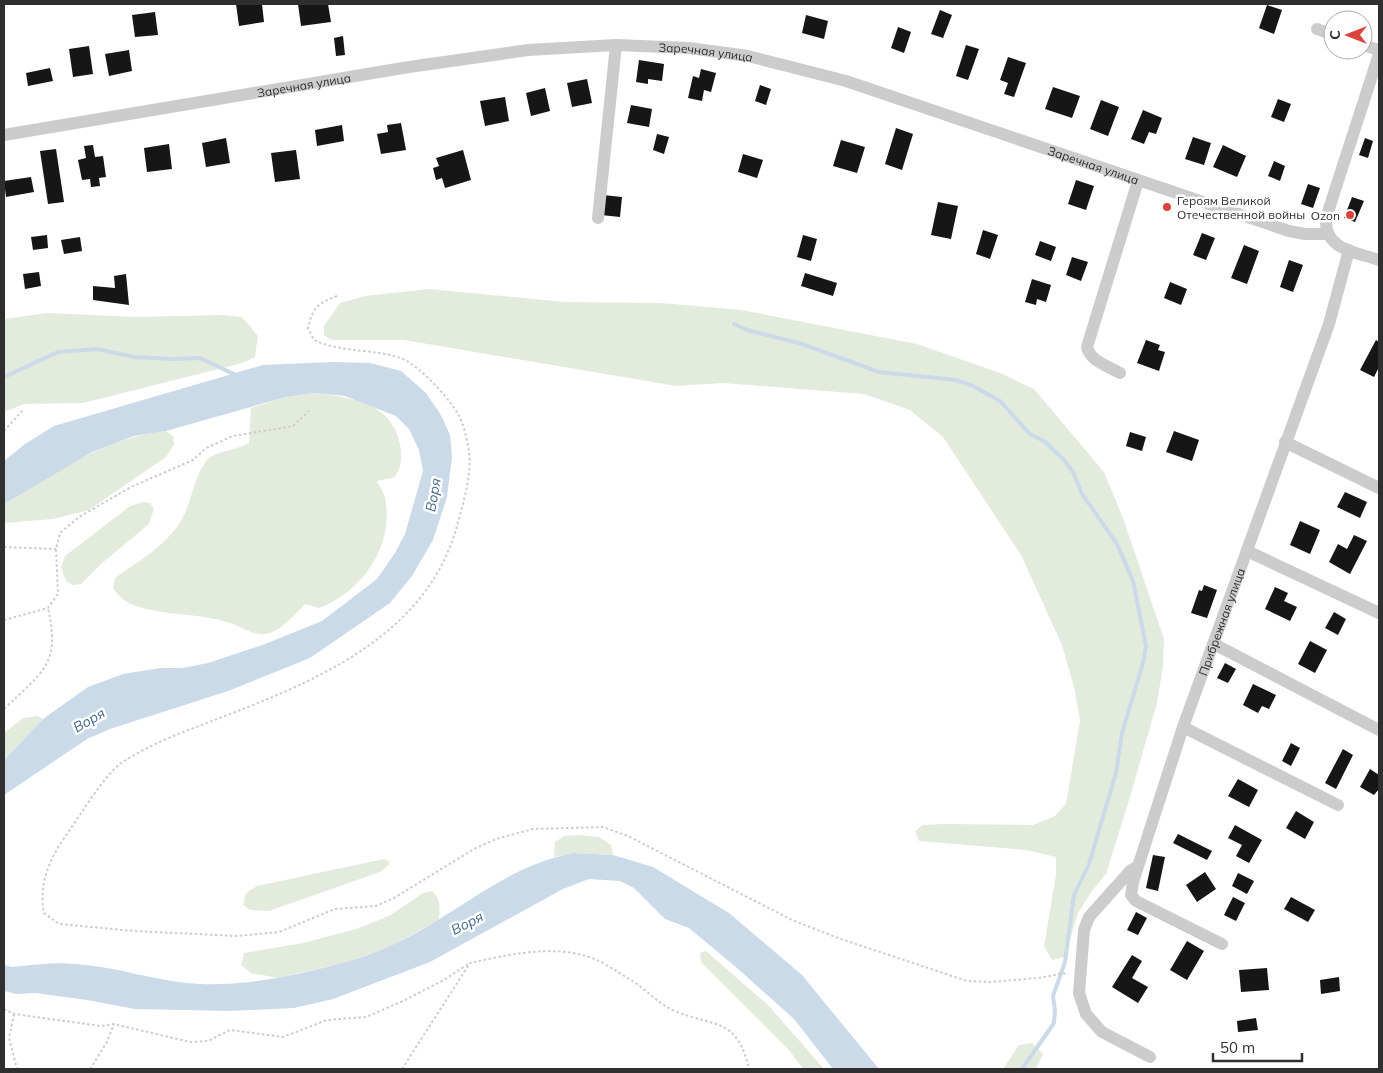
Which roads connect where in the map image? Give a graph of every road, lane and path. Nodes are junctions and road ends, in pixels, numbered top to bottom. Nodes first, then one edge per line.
1 (1316, 29) dead end
2 (1323, 31) edge
3 (616, 46) junction
4 (1379, 54) edge
5 (4, 135) edge
6 (1138, 181) junction
7 (598, 218) dead end
8 (1327, 234) junction
9 (1349, 250) junction
10 (1379, 260) edge
11 (337, 296) dead end
12 (1120, 373) dead end
13 (24, 409) dead end
14 (309, 411) dead end
15 (4, 430) edge
16 (1286, 442) junction
17 (1379, 488) edge
18 (4, 547) edge
19 (56, 549) junction
20 (1248, 551) junction
21 (48, 608) junction
22 (1379, 613) edge
23 (4, 620) edge
24 (1214, 644) junction
25 (4, 709) edge
26 (1183, 727) junction
27 (1379, 730) edge
28 (1338, 805) dead end
29 (1138, 866) junction
30 (1222, 944) dead end
31 (470, 963) junction
32 (1081, 968) junction
33 (4, 1009) edge
34 (14, 1014) junction
35 (114, 1024) junction
36 (1150, 1057) dead end
37 (16, 1069) edge
38 (90, 1069) edge
39 (402, 1069) edge
40 (749, 1069) edge

1 - 2 street
3 - 5 street, Заречная улица
3 - 6 street, Заречная улица
3 - 7 street
4 - 8 street
6 - 8 street, Заречная улица
6 - 12 street
8 - 9 street
9 - 10 street
9 - 16 street, Прибрежная улица
11 - 32 path
13 - 15 path
14 - 19 path
16 - 17 street
16 - 20 street, Прибрежная улица
18 - 19 path
19 - 21 path
20 - 22 street
20 - 24 street, Прибрежная улица
21 - 23 path
21 - 25 path
24 - 26 street, Прибрежная улица
24 - 27 street
26 - 28 street
26 - 29 street, Прибрежная улица
29 - 30 street, Прибрежная улица
29 - 32 street
31 - 35 path
31 - 39 path
31 - 40 path
32 - 36 street
33 - 34 path
34 - 35 path
34 - 37 path
35 - 38 path

